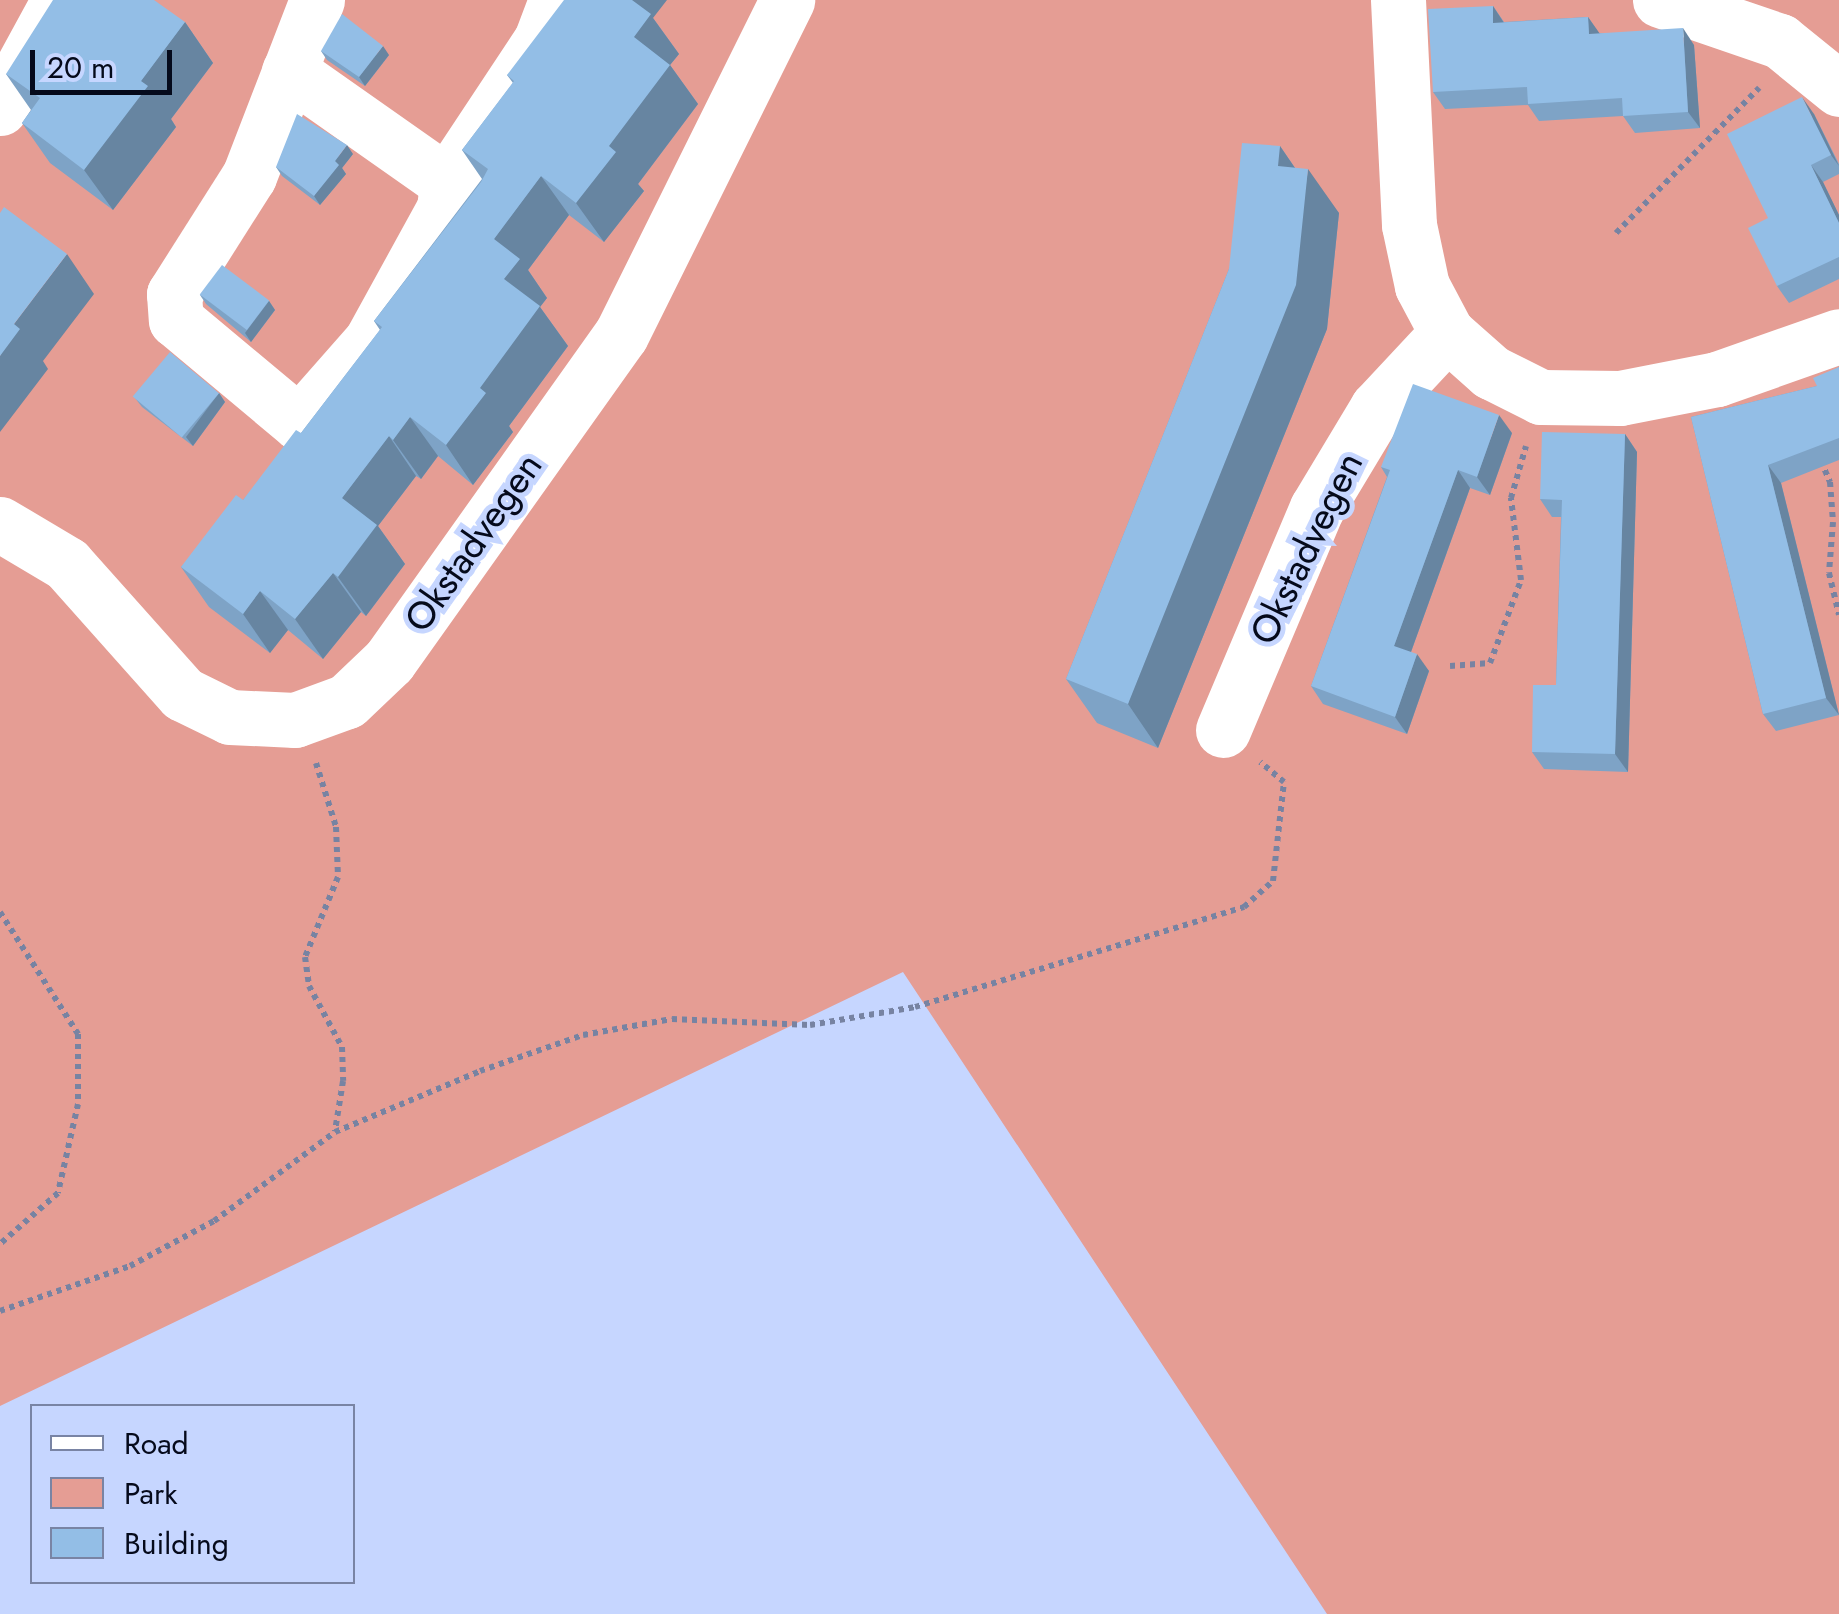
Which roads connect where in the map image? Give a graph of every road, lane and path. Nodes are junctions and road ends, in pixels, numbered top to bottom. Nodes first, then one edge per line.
1 (59, 0) edge
2 (317, 0) edge
3 (556, 0) edge
4 (788, 0) edge
5 (1398, 0) edge
6 (1660, 0) edge
7 (1780, 41) junction
8 (290, 70) junction
9 (1839, 88) edge
10 (0, 108) edge
11 (447, 182) junction
12 (1616, 233) dead end
13 (1447, 333) junction
14 (1839, 336) edge
15 (1541, 397) junction
16 (1816, 447) edge
17 (0, 524) edge
18 (1839, 615) edge
19 (1450, 666) dead end
20 (295, 720) junction
21 (1223, 730) joint
22 (0, 912) edge
23 (335, 1132) junction
24 (0, 1244) edge
25 (0, 1312) edge

1 - 10 lane
2 - 8 lane
3 - 11 lane
4 - 20 lane, Okstadvegen
5 - 13 lane
6 - 7 lane
7 - 9 lane
7 - 12 path
8 - 11 lane
8 - 11 lane
13 - 15 lane
13 - 21 lane, Okstadvegen
14 - 15 lane
15 - 19 path
16 - 18 path
17 - 20 lane, Okstadvegen
20 - 23 path
21 - 23 path
22 - 24 path
23 - 25 path

